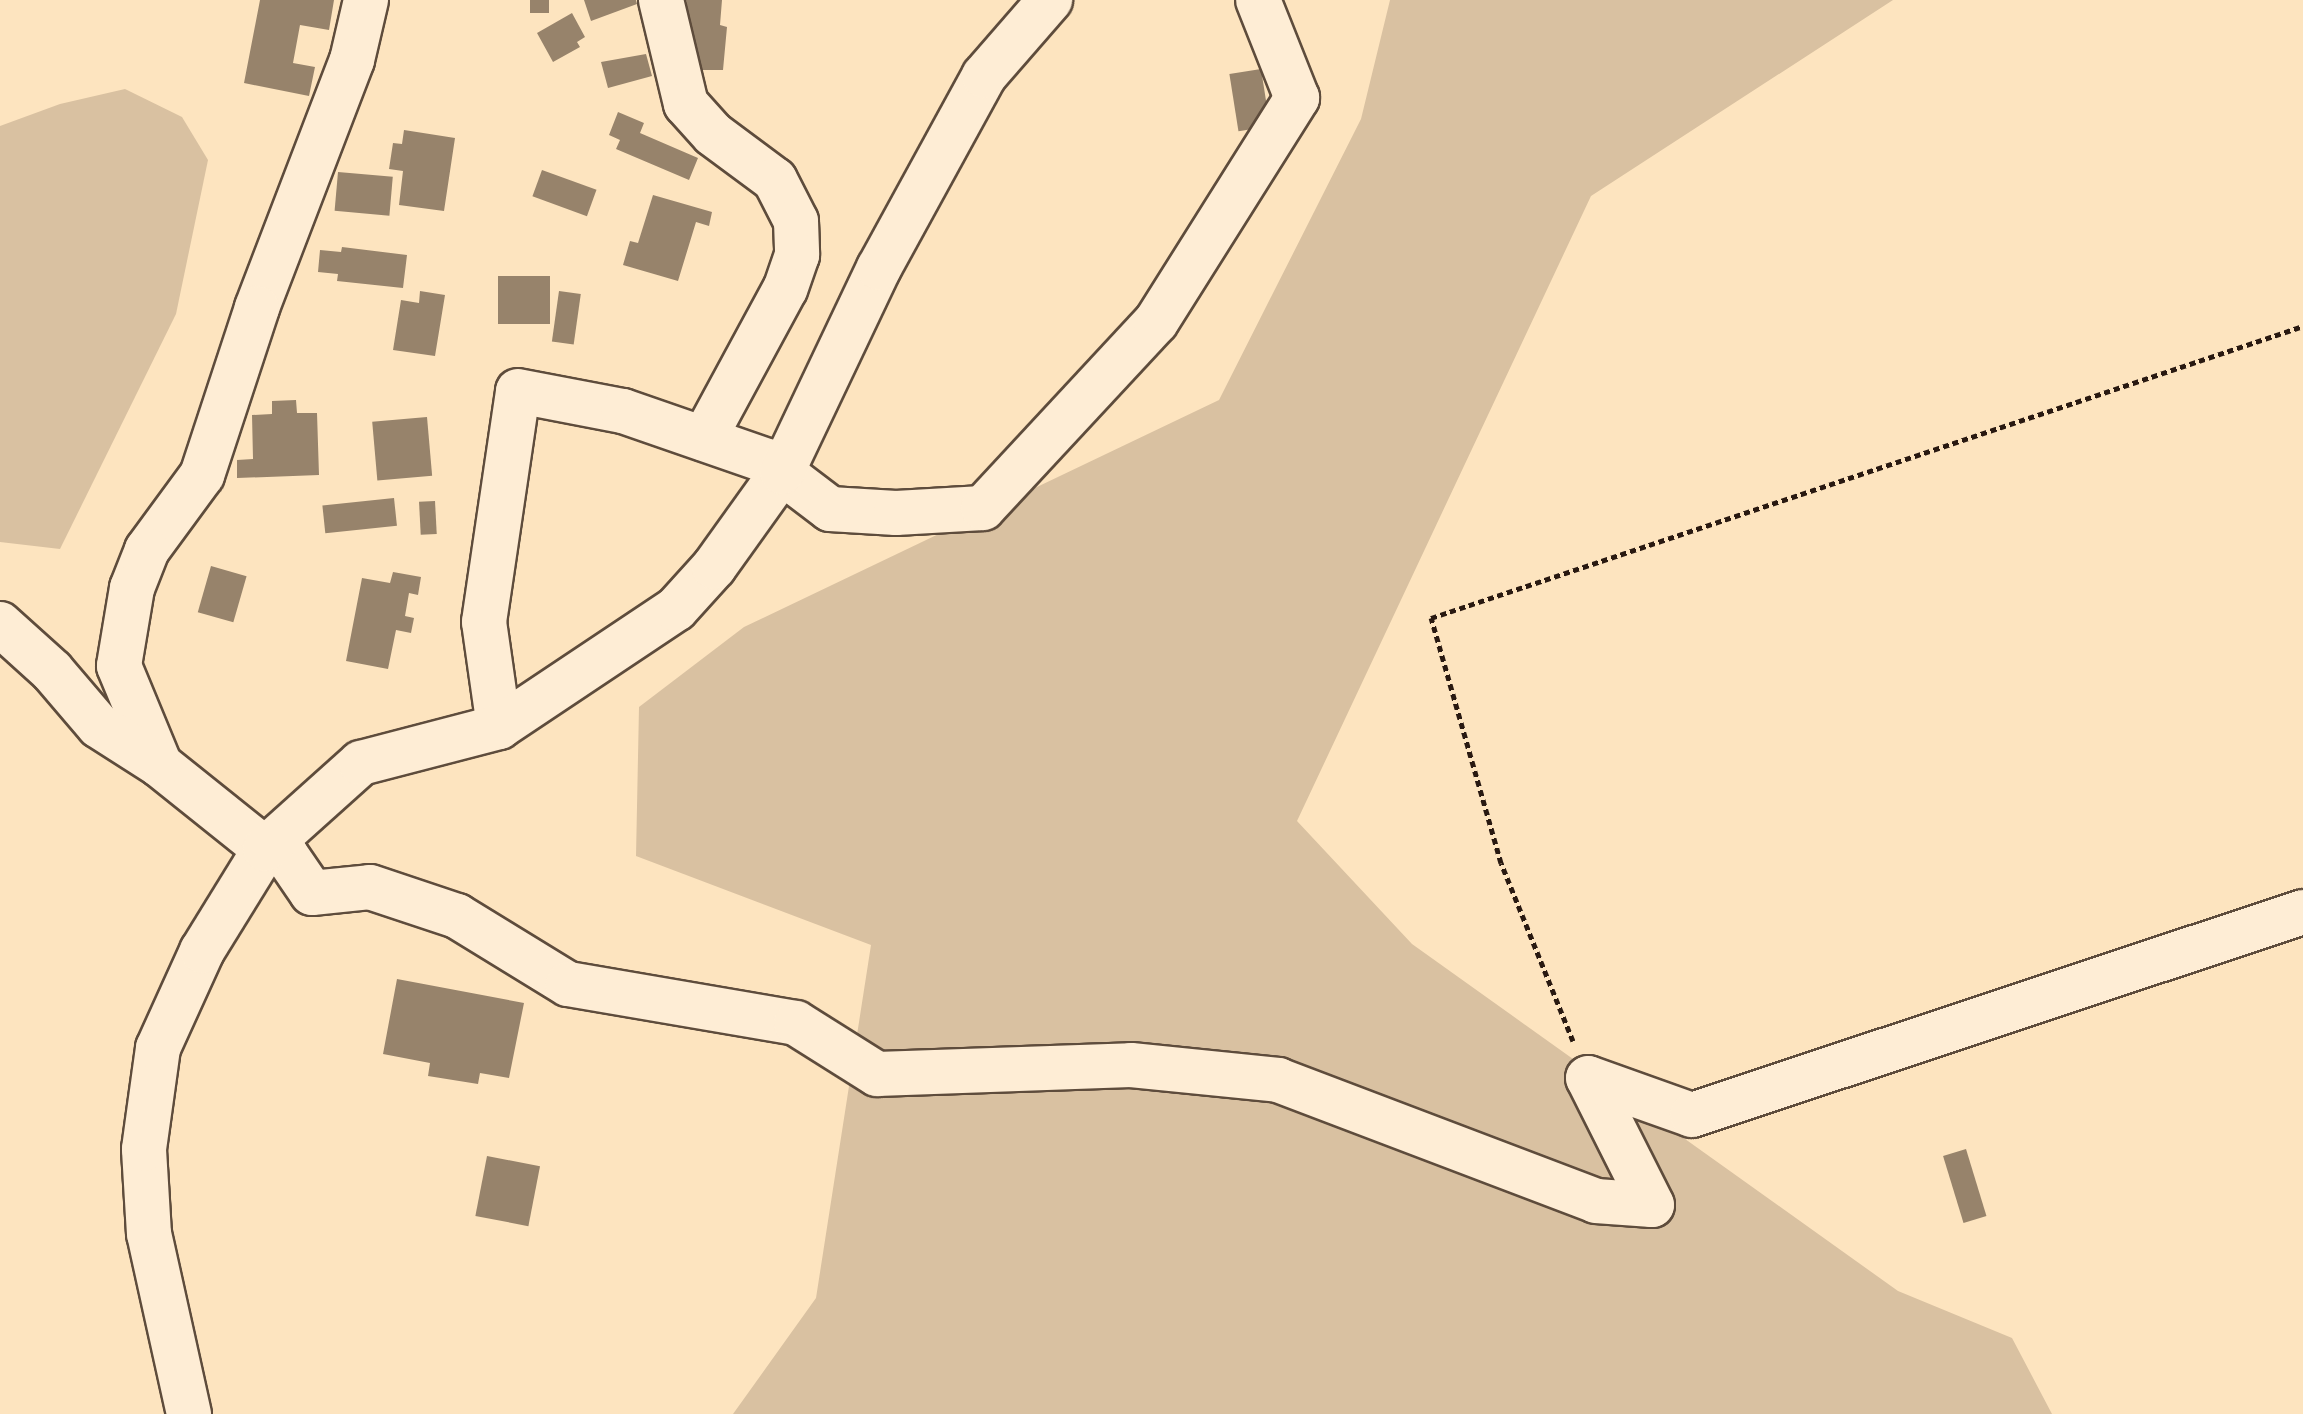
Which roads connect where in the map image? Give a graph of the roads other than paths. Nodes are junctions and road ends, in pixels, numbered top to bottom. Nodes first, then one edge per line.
1 (366, 0) edge
2 (661, 0) edge
3 (1050, 0) edge
4 (1258, 0) edge
5 (704, 439) junction
6 (782, 472) junction
7 (0, 624) edge
8 (499, 727) junction
9 (160, 765) junction
10 (265, 849) junction
11 (2303, 912) edge
12 (189, 1414) edge

1 - 9 street
2 - 5 street
3 - 6 street
4 - 6 street
5 - 6 street
5 - 8 street
6 - 8 street
7 - 9 street
8 - 10 street
9 - 10 street
10 - 11 street
10 - 12 street

